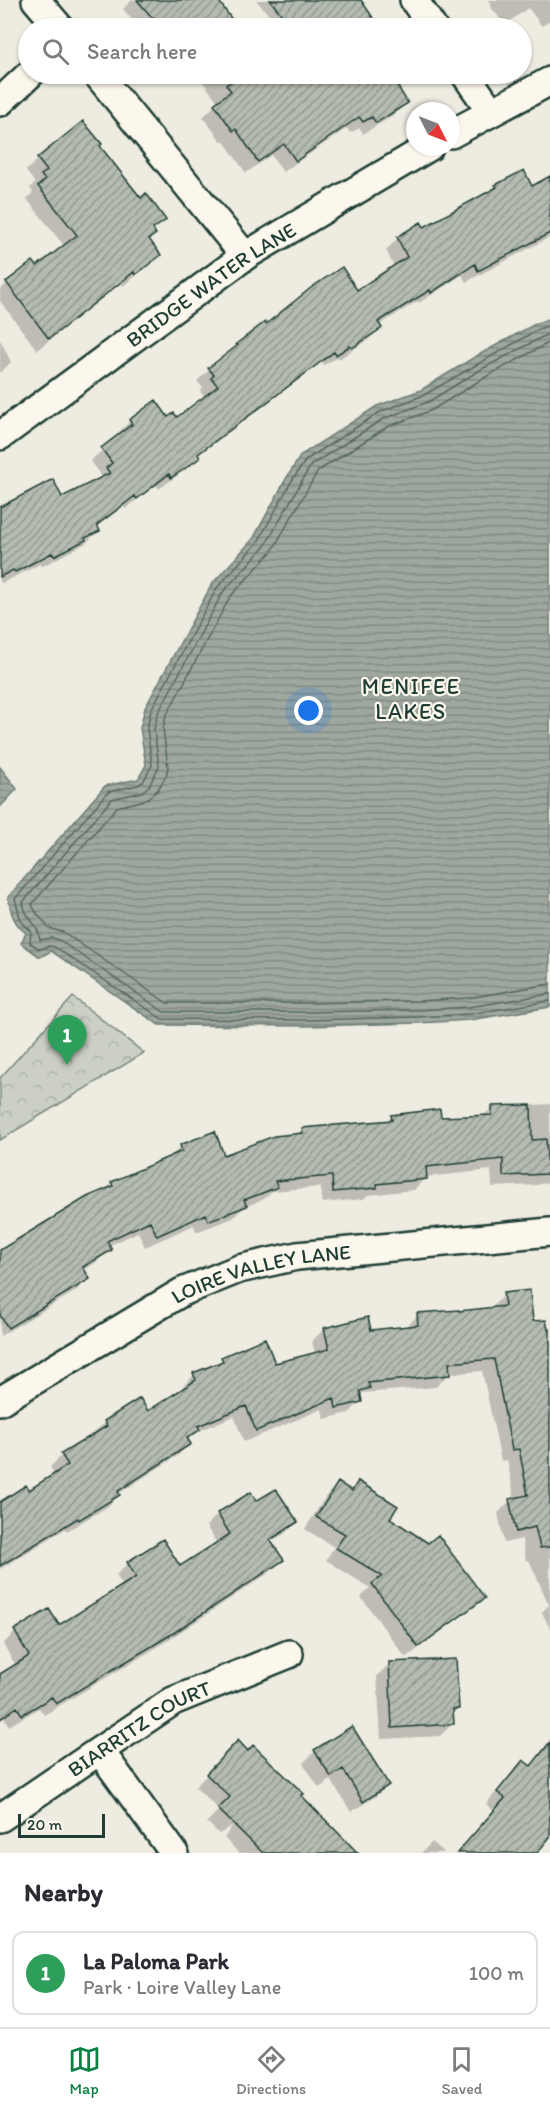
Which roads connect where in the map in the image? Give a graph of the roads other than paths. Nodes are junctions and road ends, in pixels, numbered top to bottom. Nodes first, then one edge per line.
1 (36, 0) edge
2 (414, 0) edge
3 (51, 18) edge
4 (426, 18) edge
5 (550, 81) edge
6 (19, 84) edge
7 (105, 84) edge
8 (472, 84) edge
9 (0, 102) edge
10 (491, 111) junction
11 (460, 130) edge
12 (414, 156) edge
13 (245, 256) junction
14 (0, 436) edge
15 (550, 1232) edge
16 (0, 1401) edge
17 (289, 1654) dead end
18 (100, 1750) junction
19 (0, 1818) edge
20 (174, 1853) edge

1 - 3 street
2 - 4 street
5 - 10 street
6 - 9 street
7 - 13 street
8 - 10 street
10 - 11 street
12 - 13 street, BRIDGE WATER LANE
13 - 14 street, BRIDGE WATER LANE
15 - 16 street, LOIRE VALLEY LANE
17 - 18 street, BIARRITZ COURT
18 - 19 street, BIARRITZ COURT
18 - 20 street

